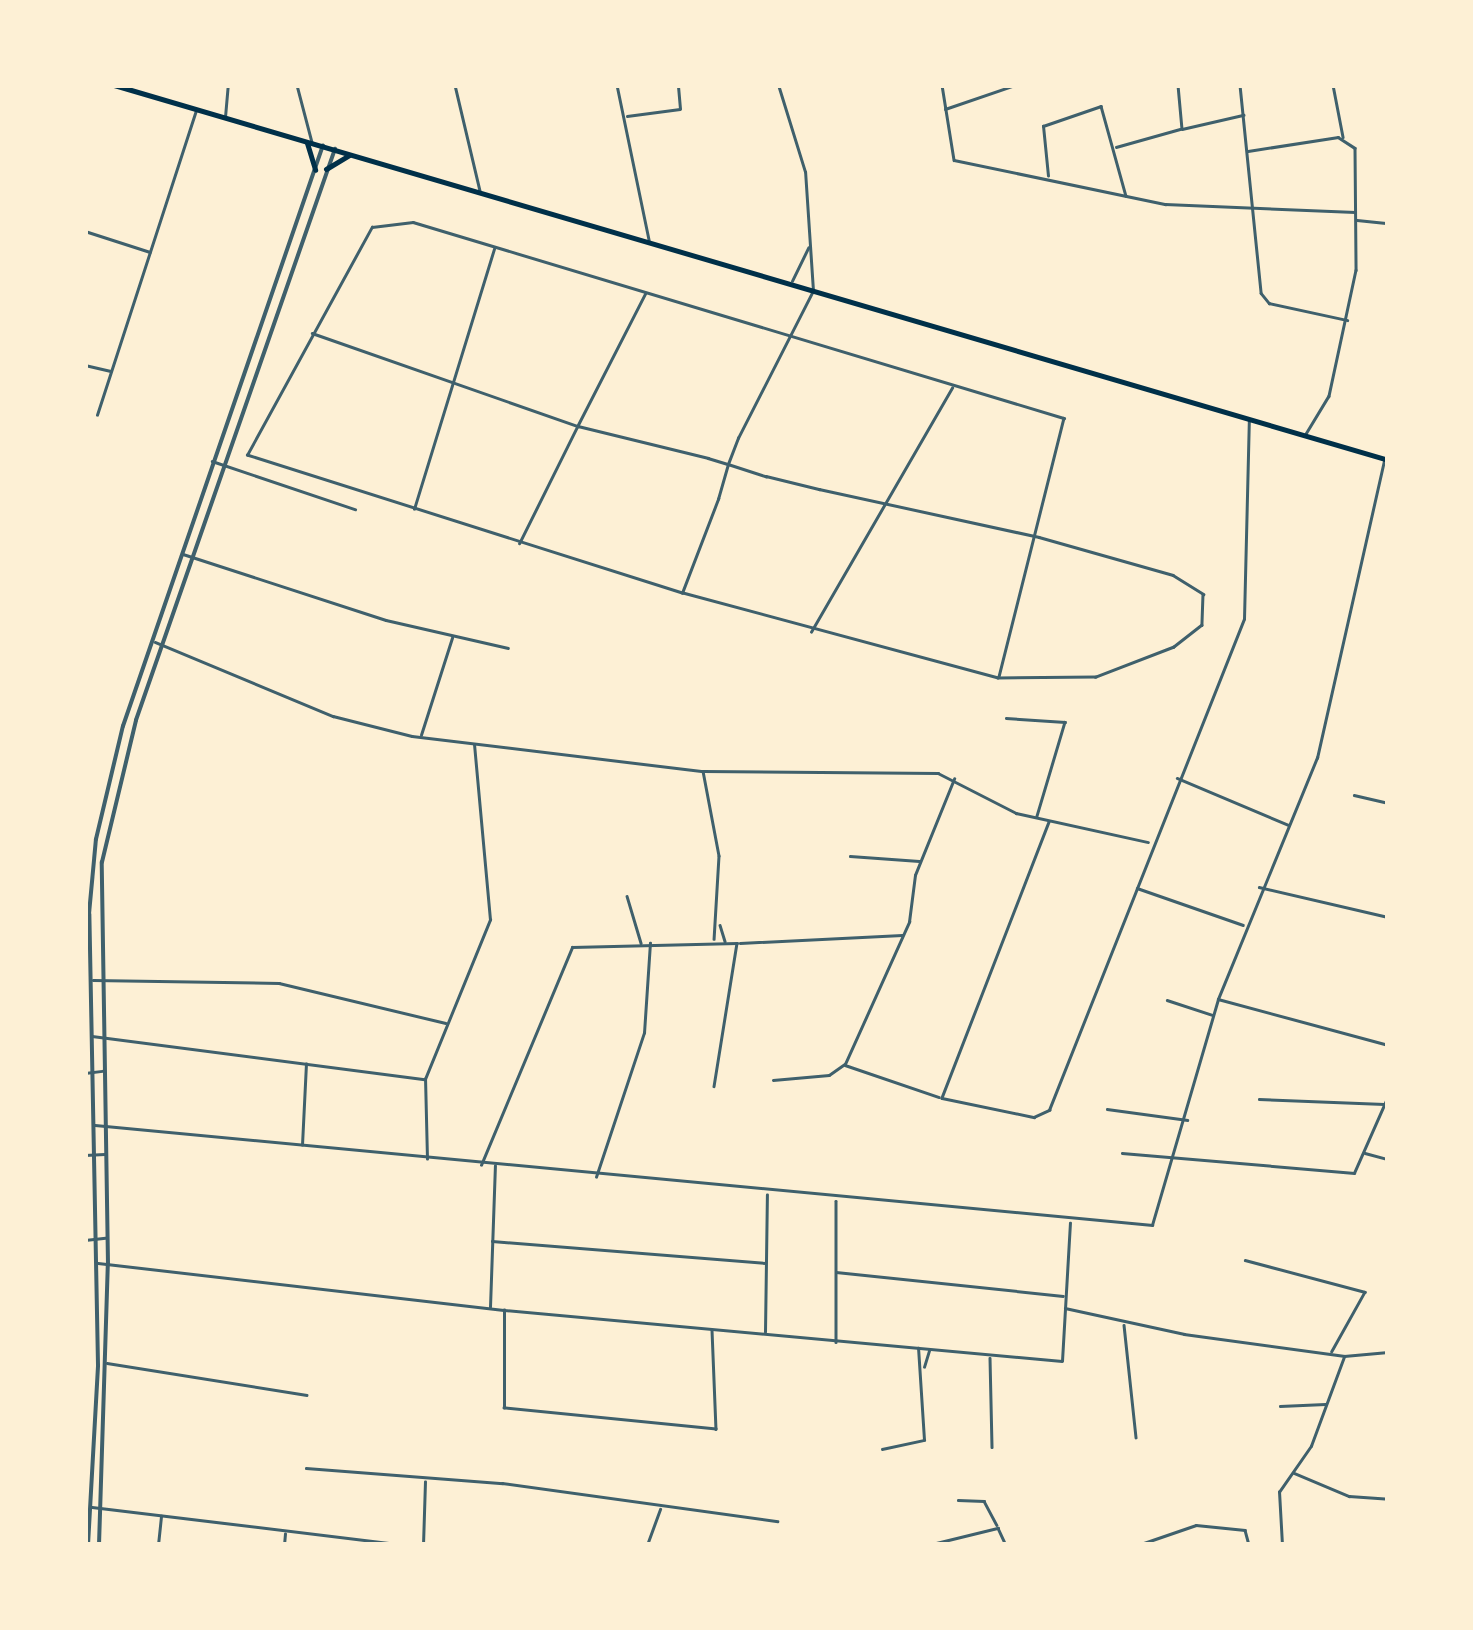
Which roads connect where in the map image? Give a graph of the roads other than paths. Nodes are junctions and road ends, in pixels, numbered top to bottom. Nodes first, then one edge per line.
1 (114, 85) edge
2 (228, 85) edge
3 (297, 85) edge
4 (455, 85) edge
5 (618, 85) edge
6 (678, 85) edge
7 (778, 85) edge
8 (942, 85) edge
9 (1014, 85) edge
10 (1178, 85) edge
11 (1240, 85) edge
12 (1333, 85) edge
13 (197, 109) junction
14 (946, 109) junction
15 (1245, 113) junction
16 (625, 116) junction
17 (225, 117) junction
18 (1240, 119) junction
19 (1246, 122) junction
20 (1182, 128) junction
21 (1343, 138) junction
22 (308, 142) junction
23 (323, 146) junction
24 (1114, 147) junction
25 (335, 149) junction
26 (1248, 151) junction
27 (352, 154) junction
28 (326, 169) junction
29 (315, 170) junction
30 (1048, 179) junction
31 (480, 193) junction
32 (1127, 197) junction
33 (1252, 204) junction
34 (1354, 212) junction
35 (1355, 220) junction
36 (1388, 223) edge
37 (85, 231) edge
38 (650, 242) junction
39 (808, 247) junction
40 (494, 248) junction
41 (150, 252) junction
42 (790, 284) junction
43 (813, 291) junction
44 (646, 293) junction
45 (1346, 320) junction
46 (311, 332) junction
47 (794, 336) junction
48 (85, 365) edge
49 (111, 372) junction
50 (452, 382) junction
51 (954, 386) junction
52 (96, 415) dead end
53 (1249, 420) junction
54 (578, 426) junction
55 (1305, 435) junction
56 (1386, 459) edge
57 (212, 461) junction
58 (223, 464) junction
59 (728, 464) junction
60 (882, 504) junction
61 (355, 509) dead end
62 (414, 511) junction
63 (1039, 537) junction
64 (520, 544) junction
65 (182, 553) junction
66 (192, 556) junction
67 (682, 593) junction
68 (810, 634) junction
69 (452, 637) junction
70 (153, 642) junction
71 (163, 646) junction
72 (508, 648) dead end
73 (998, 678) junction
74 (1006, 718) dead end
75 (420, 738) junction
76 (474, 744) junction
77 (703, 771) junction
78 (718, 771) junction
79 (1176, 777) junction
80 (955, 778) junction
81 (710, 782) junction
82 (1354, 795) dead end
83 (1388, 803) edge
84 (1036, 817) junction
85 (1049, 822) junction
86 (1291, 825) junction
87 (1149, 842) junction
88 (850, 856) dead end
89 (920, 862) junction
90 (1259, 887) junction
91 (1136, 888) junction
92 (88, 896) edge
93 (627, 896) dead end
94 (1388, 917) edge
95 (720, 923) junction
96 (1245, 925) junction
97 (903, 935) junction
98 (892, 938) junction
99 (714, 941) junction
100 (726, 942) junction
101 (650, 943) junction
102 (738, 943) junction
103 (641, 944) junction
104 (898, 946) junction
105 (90, 980) junction
106 (100, 980) junction
107 (1218, 999) junction
108 (1167, 1000) dead end
109 (1214, 1015) junction
110 (446, 1023) junction
111 (92, 1036) junction
112 (102, 1036) junction
113 (1388, 1045) edge
114 (306, 1062) junction
115 (844, 1064) junction
116 (102, 1071) junction
117 (93, 1072) junction
118 (85, 1073) edge
119 (425, 1079) junction
120 (773, 1080) dead end
121 (714, 1086) dead end
122 (1388, 1096) edge
123 (942, 1098) junction
124 (1259, 1099) dead end
125 (1386, 1104) edge
126 (1107, 1109) dead end
127 (1188, 1120) junction
128 (104, 1124) junction
129 (95, 1125) junction
130 (302, 1146) junction
131 (1122, 1153) dead end
132 (1365, 1153) junction
133 (95, 1154) junction
134 (104, 1154) junction
135 (85, 1155) edge
136 (1178, 1158) junction
137 (1388, 1159) edge
138 (427, 1160) junction
139 (480, 1166) junction
140 (495, 1166) junction
141 (596, 1178) junction
142 (766, 1193) junction
143 (836, 1202) junction
144 (1070, 1221) junction
145 (97, 1238) junction
146 (106, 1238) junction
147 (85, 1240) edge
148 (492, 1240) junction
149 (1245, 1260) dead end
150 (765, 1263) junction
151 (98, 1264) junction
152 (108, 1264) junction
153 (836, 1272) junction
154 (1065, 1296) junction
155 (490, 1308) junction
156 (1065, 1308) junction
157 (504, 1310) junction
158 (1124, 1324) junction
159 (712, 1330) junction
160 (766, 1332) junction
161 (836, 1344) junction
162 (918, 1348) junction
163 (930, 1350) junction
164 (1332, 1351) junction
165 (1388, 1352) edge
166 (990, 1355) junction
167 (1344, 1356) junction
168 (107, 1363) junction
169 (924, 1368) junction
170 (306, 1395) dead end
171 (1326, 1404) junction
172 (1280, 1406) dead end
173 (1136, 1437) dead end
174 (992, 1446) dead end
175 (882, 1449) dead end
176 (85, 1450) edge
177 (95, 1450) junction
178 (306, 1468) dead end
179 (1293, 1473) junction
180 (424, 1481) junction
181 (1388, 1498) edge
182 (958, 1500) dead end
183 (103, 1509) junction
184 (660, 1509) junction
185 (90, 1510) edge
186 (161, 1514) junction
187 (778, 1521) dead end
188 (998, 1528) junction
189 (285, 1532) junction
190 (350, 1543) edge
191 (88, 1545) edge
192 (99, 1545) edge
193 (158, 1545) edge
194 (284, 1545) edge
195 (405, 1545) edge
196 (422, 1545) edge
197 (647, 1545) edge
198 (928, 1545) edge
199 (1006, 1545) edge
200 (1138, 1545) edge
201 (1249, 1545) edge
202 (1282, 1545) edge

1 - 13 highway
2 - 17 street
3 - 22 street
4 - 31 street
5 - 16 street
6 - 16 street
7 - 39 street
8 - 14 street
9 - 14 street
10 - 20 street
11 - 15 street
12 - 21 street
13 - 17 highway
13 - 41 street
14 - 30 street
15 - 18 street
15 - 19 street
16 - 38 street
17 - 22 highway
18 - 19 street
18 - 20 street
19 - 26 street
20 - 24 street
21 - 26 street
21 - 34 street
22 - 23 highway
22 - 29 highway
23 - 25 highway
23 - 29 street
24 - 30 street
24 - 32 street
25 - 27 highway
25 - 28 street
26 - 33 street
27 - 28 highway
27 - 31 highway
28 - 58 street
29 - 57 street
30 - 32 street
31 - 38 highway
32 - 33 street
33 - 34 street
33 - 45 street
34 - 35 street
35 - 36 street
35 - 45 street
37 - 41 street
38 - 42 highway
39 - 42 street
39 - 43 street
40 - 44 street
40 - 46 street
40 - 50 street
41 - 49 street
42 - 43 highway
43 - 47 street
43 - 53 highway
44 - 47 street
44 - 54 street
45 - 55 street
46 - 50 street
46 - 62 street
47 - 51 street
47 - 59 street
48 - 49 street
49 - 52 street
50 - 54 street
50 - 62 street
51 - 60 street
51 - 63 street
53 - 55 highway
53 - 79 street
54 - 59 street
54 - 64 street
55 - 56 highway
56 - 86 street
57 - 58 street
57 - 65 street
58 - 61 street
58 - 66 street
59 - 60 street
59 - 67 street
60 - 63 street
60 - 68 street
62 - 64 street
63 - 73 street
63 - 73 street
64 - 67 street
65 - 66 street
65 - 70 street
66 - 69 street
66 - 71 street
67 - 68 street
68 - 73 street
69 - 72 street
69 - 75 street
70 - 71 street
70 - 92 street
71 - 75 street
71 - 106 street
74 - 84 street
75 - 76 street
76 - 77 street
76 - 110 street
77 - 78 street
77 - 81 street
78 - 80 street
78 - 81 street
79 - 86 street
79 - 87 street
80 - 84 street
80 - 89 street
81 - 95 street
82 - 83 street
84 - 85 street
85 - 87 street
85 - 123 street
86 - 90 street
87 - 91 street
88 - 89 street
89 - 97 street
90 - 94 street
90 - 96 street
91 - 96 street
91 - 123 street
92 - 105 street
93 - 103 street
95 - 99 street
95 - 100 street
96 - 107 street
97 - 98 street
97 - 104 street
98 - 102 street
98 - 104 street
99 - 100 street
99 - 101 street
100 - 102 street
101 - 103 street
101 - 141 street
102 - 121 street
103 - 139 street
104 - 115 street
105 - 106 street
105 - 111 street
106 - 110 street
106 - 112 street
107 - 109 street
107 - 113 street
108 - 109 street
109 - 127 street
110 - 119 street
111 - 112 street
111 - 117 street
112 - 114 street
112 - 116 street
114 - 119 street
114 - 130 street
115 - 120 street
115 - 123 street
116 - 117 street
116 - 128 street
117 - 118 street
117 - 129 street
119 - 138 street
122 - 125 street
124 - 125 street
125 - 132 street
126 - 127 street
127 - 136 street
128 - 129 street
128 - 130 street
128 - 134 street
129 - 133 street
130 - 138 street
131 - 136 street
132 - 136 street
132 - 137 street
133 - 134 street
133 - 135 street
133 - 145 street
134 - 146 street
136 - 144 street
138 - 139 street
139 - 140 street
140 - 141 street
140 - 148 street
141 - 142 street
142 - 143 street
142 - 150 street
143 - 144 street
143 - 153 street
144 - 154 street
145 - 146 street
145 - 147 street
145 - 151 street
146 - 152 street
148 - 150 street
148 - 155 street
149 - 164 street
150 - 160 street
151 - 152 street
151 - 177 street
152 - 155 street
152 - 168 street
153 - 154 street
153 - 161 street
154 - 156 street
155 - 157 street
156 - 158 street
156 - 166 street
157 - 159 street
157 - 159 street
158 - 164 street
158 - 173 street
159 - 160 street
160 - 161 street
161 - 162 street
162 - 163 street
162 - 169 street
163 - 166 street
163 - 169 street
164 - 167 street
165 - 167 street
166 - 174 street
167 - 171 street
168 - 170 street
168 - 183 street
169 - 175 street
171 - 172 street
171 - 179 street
176 - 177 street
177 - 185 street
178 - 180 street
179 - 181 street
179 - 202 street
180 - 184 street
180 - 196 street
182 - 188 street
183 - 185 street
183 - 186 street
183 - 192 street
184 - 187 street
184 - 197 street
185 - 191 street
186 - 189 street
186 - 193 street
188 - 198 street
188 - 199 street
189 - 190 street
189 - 194 street
190 - 195 street
200 - 201 street

